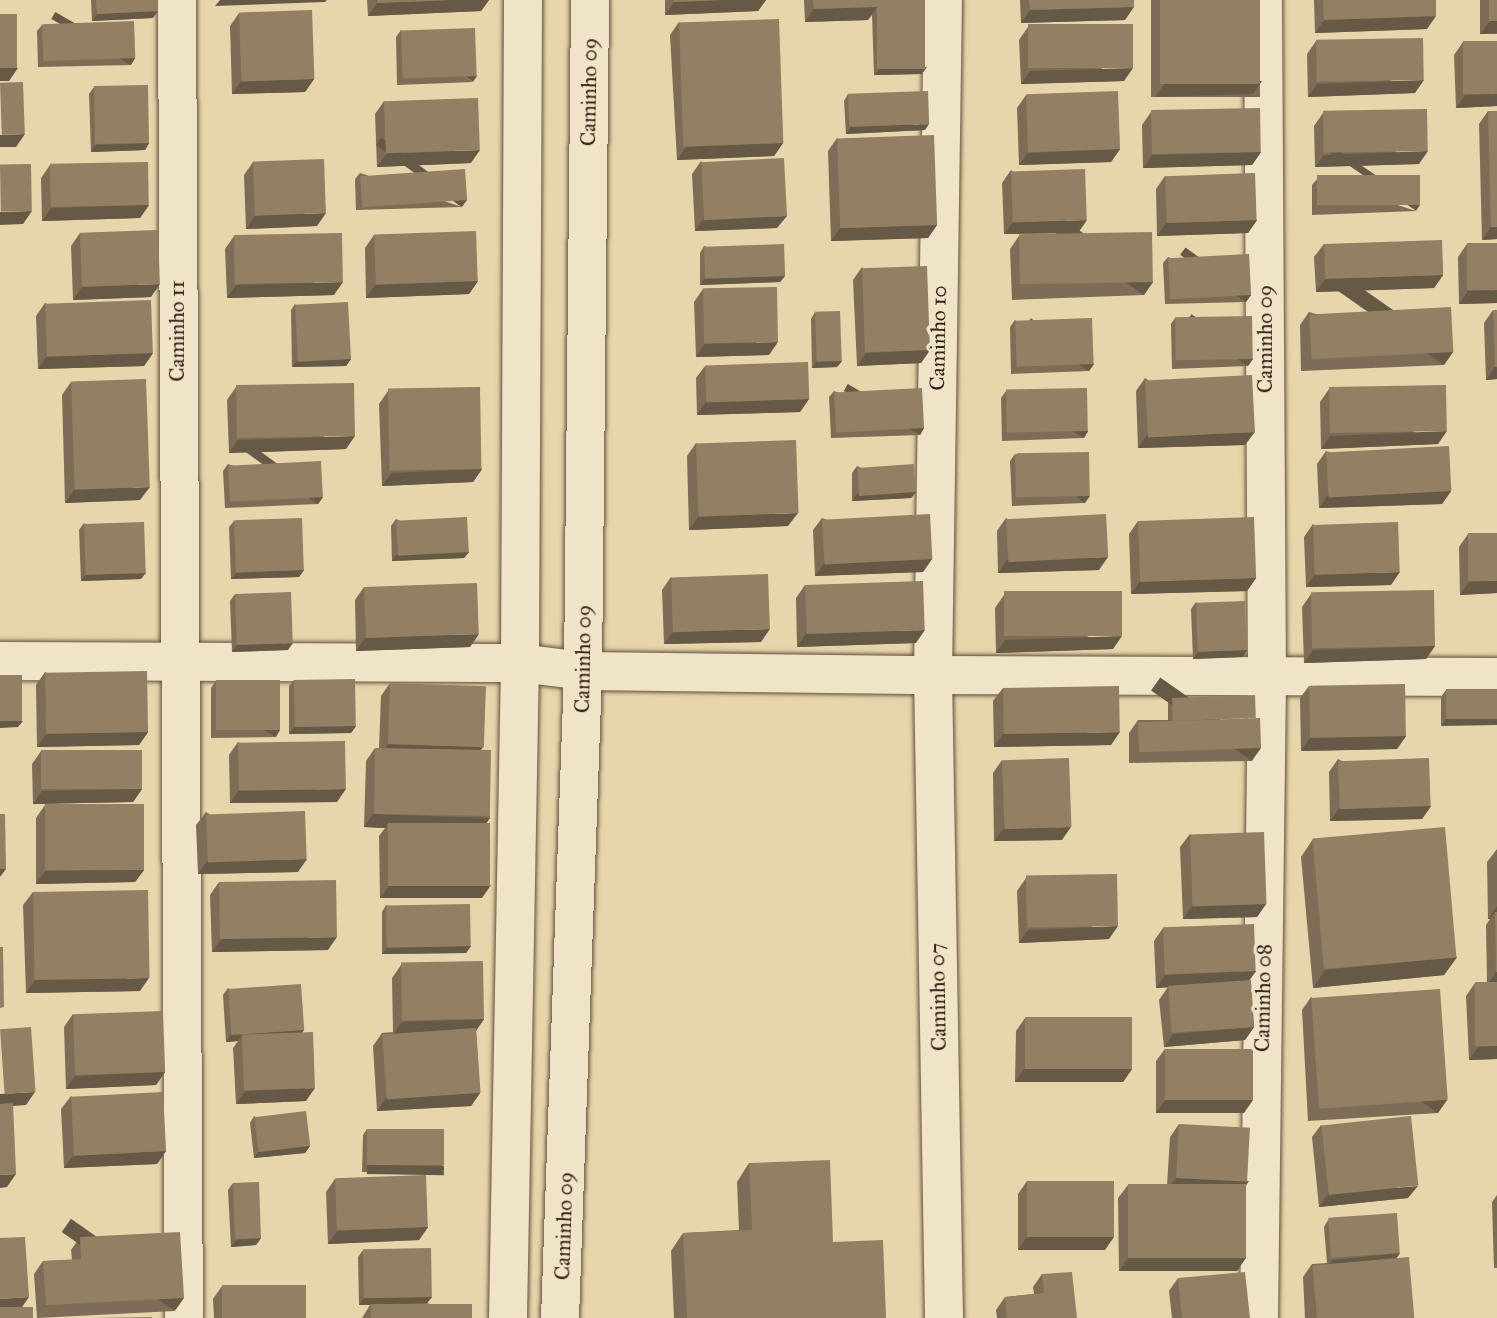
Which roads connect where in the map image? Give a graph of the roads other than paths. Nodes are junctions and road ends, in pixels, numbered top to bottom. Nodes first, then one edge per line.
1 (177, 0) edge
2 (523, 0) edge
3 (590, 0) edge
4 (943, 0) edge
5 (1263, 0) edge
6 (0, 661) edge
7 (177, 663) junction
8 (520, 663) junction
9 (583, 671) junction
10 (933, 676) junction
11 (1497, 677) edge
12 (1267, 679) junction
13 (184, 1318) edge
14 (508, 1318) edge
15 (560, 1318) edge
16 (944, 1318) edge
17 (1259, 1318) edge

1 - 7 street, Caminho 11
2 - 8 street
3 - 9 street, Caminho 09
4 - 10 street, Caminho 10
5 - 12 street, Caminho 09
6 - 7 street
7 - 8 street
7 - 13 street, Caminho 11
8 - 9 street
8 - 14 street
9 - 10 street
9 - 15 street, Caminho 09
10 - 12 street
10 - 16 street, Caminho 07
11 - 12 street
12 - 17 street, Caminho 08

